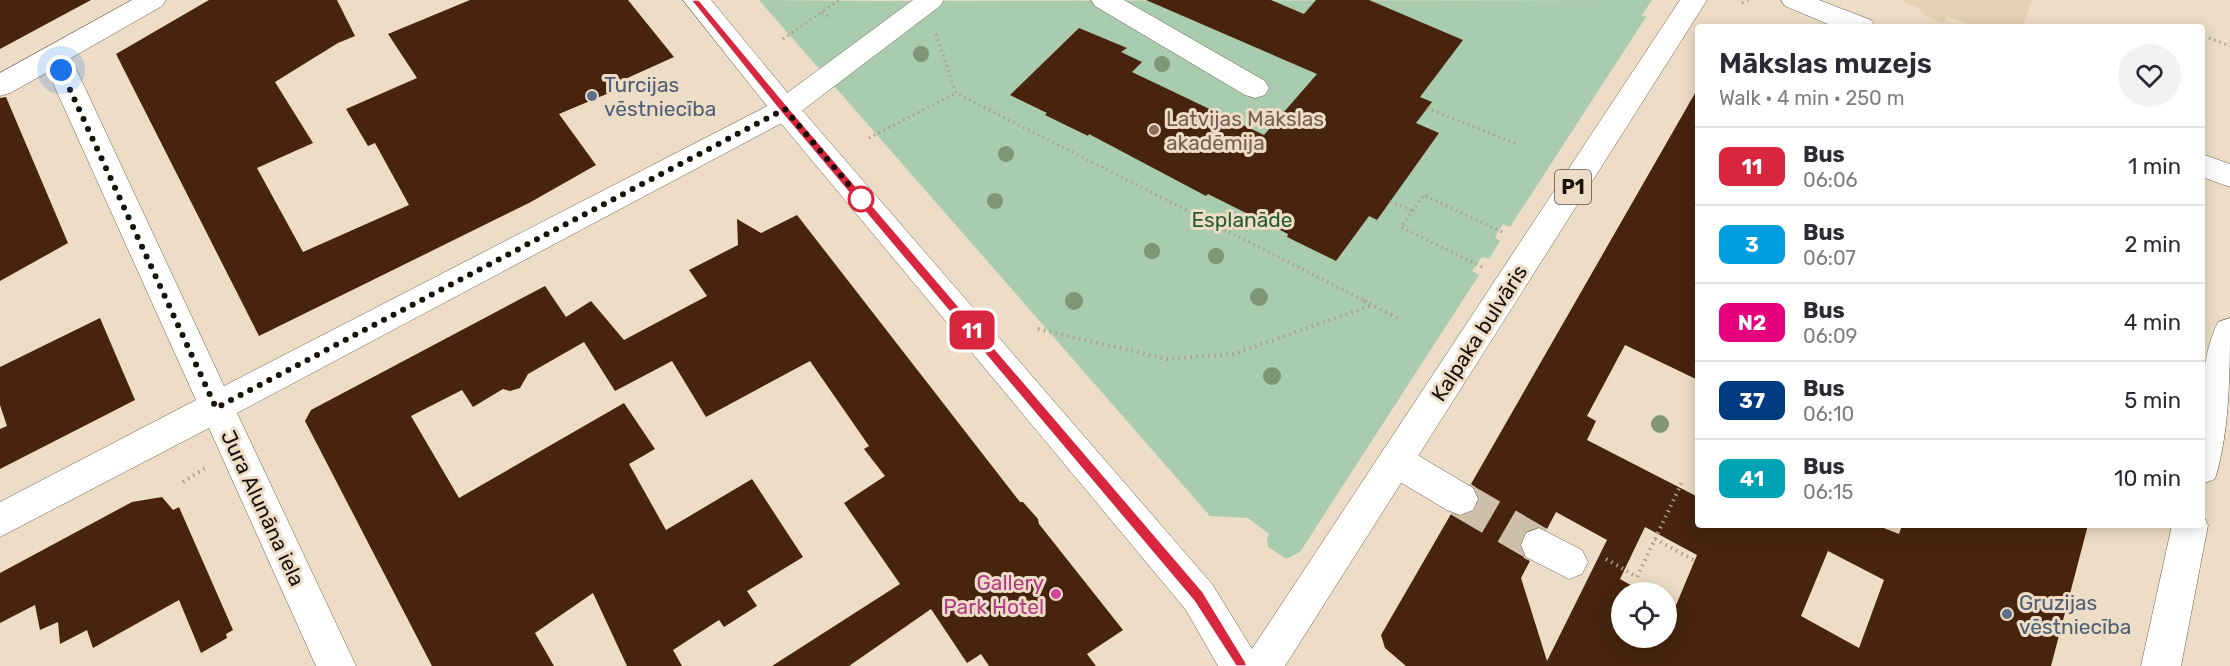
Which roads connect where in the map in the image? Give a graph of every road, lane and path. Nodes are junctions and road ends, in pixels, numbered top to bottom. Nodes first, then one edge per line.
1 (153, 0) edge
2 (696, 0) edge
3 (839, 0) edge
4 (1104, 0) edge
5 (1694, 0) edge
6 (1748, 0) edge
7 (1794, 0) edge
8 (1743, 3) dead end
9 (926, 4) edge
10 (822, 12) junction
11 (828, 16) dead end
12 (1854, 24) edge
13 (2209, 38) dead end
14 (783, 39) dead end
15 (2230, 46) edge
16 (56, 55) junction
17 (0, 86) edge
18 (1255, 88) dead end
19 (956, 93) junction
20 (1428, 108) dead end
21 (785, 109) junction
22 (869, 138) dead end
23 (1519, 146) dead end
24 (2205, 166) edge
25 (2230, 176) edge
26 (1390, 201) dead end
27 (1413, 211) junction
28 (1470, 217) dead end
29 (1447, 250) dead end
30 (1373, 305) junction
31 (1400, 319) dead end
32 (1038, 329) dead end
33 (2230, 332) edge
34 (216, 408) junction
35 (2205, 453) edge
36 (1396, 462) junction
37 (1683, 480) dead end
38 (1460, 499) tunnel mouth
39 (0, 520) edge
40 (2189, 528) edge
41 (1654, 539) junction
42 (1569, 554) dead end
43 (1695, 561) dead end
44 (330, 664) edge
45 (1240, 666) edge
46 (1263, 666) edge
47 (2161, 666) edge

1 - 16 main road
2 - 21 main road
3 - 10 path
4 - 18 main road
5 - 36 main road, Kalpaka bulvāris / P1
6 - 8 path
7 - 12 main road
9 - 19 path
9 - 21 main road
10 - 11 path
10 - 14 path
13 - 15 path
16 - 17 main road
16 - 34 main road, Jura Alunāna iela
19 - 22 path
19 - 30 path
20 - 23 path
21 - 34 main road
21 - 45 main road
24 - 25 main road
26 - 27 path
27 - 28 path
27 - 29 path
30 - 31 path
30 - 32 path
33 - 35 main road
34 - 39 main road
34 - 44 main road, Jura Alunāna iela
36 - 38 main road
36 - 46 main road, Kalpaka bulvāris / P1
37 - 41 path
40 - 47 main road
41 - 42 path
41 - 43 path

